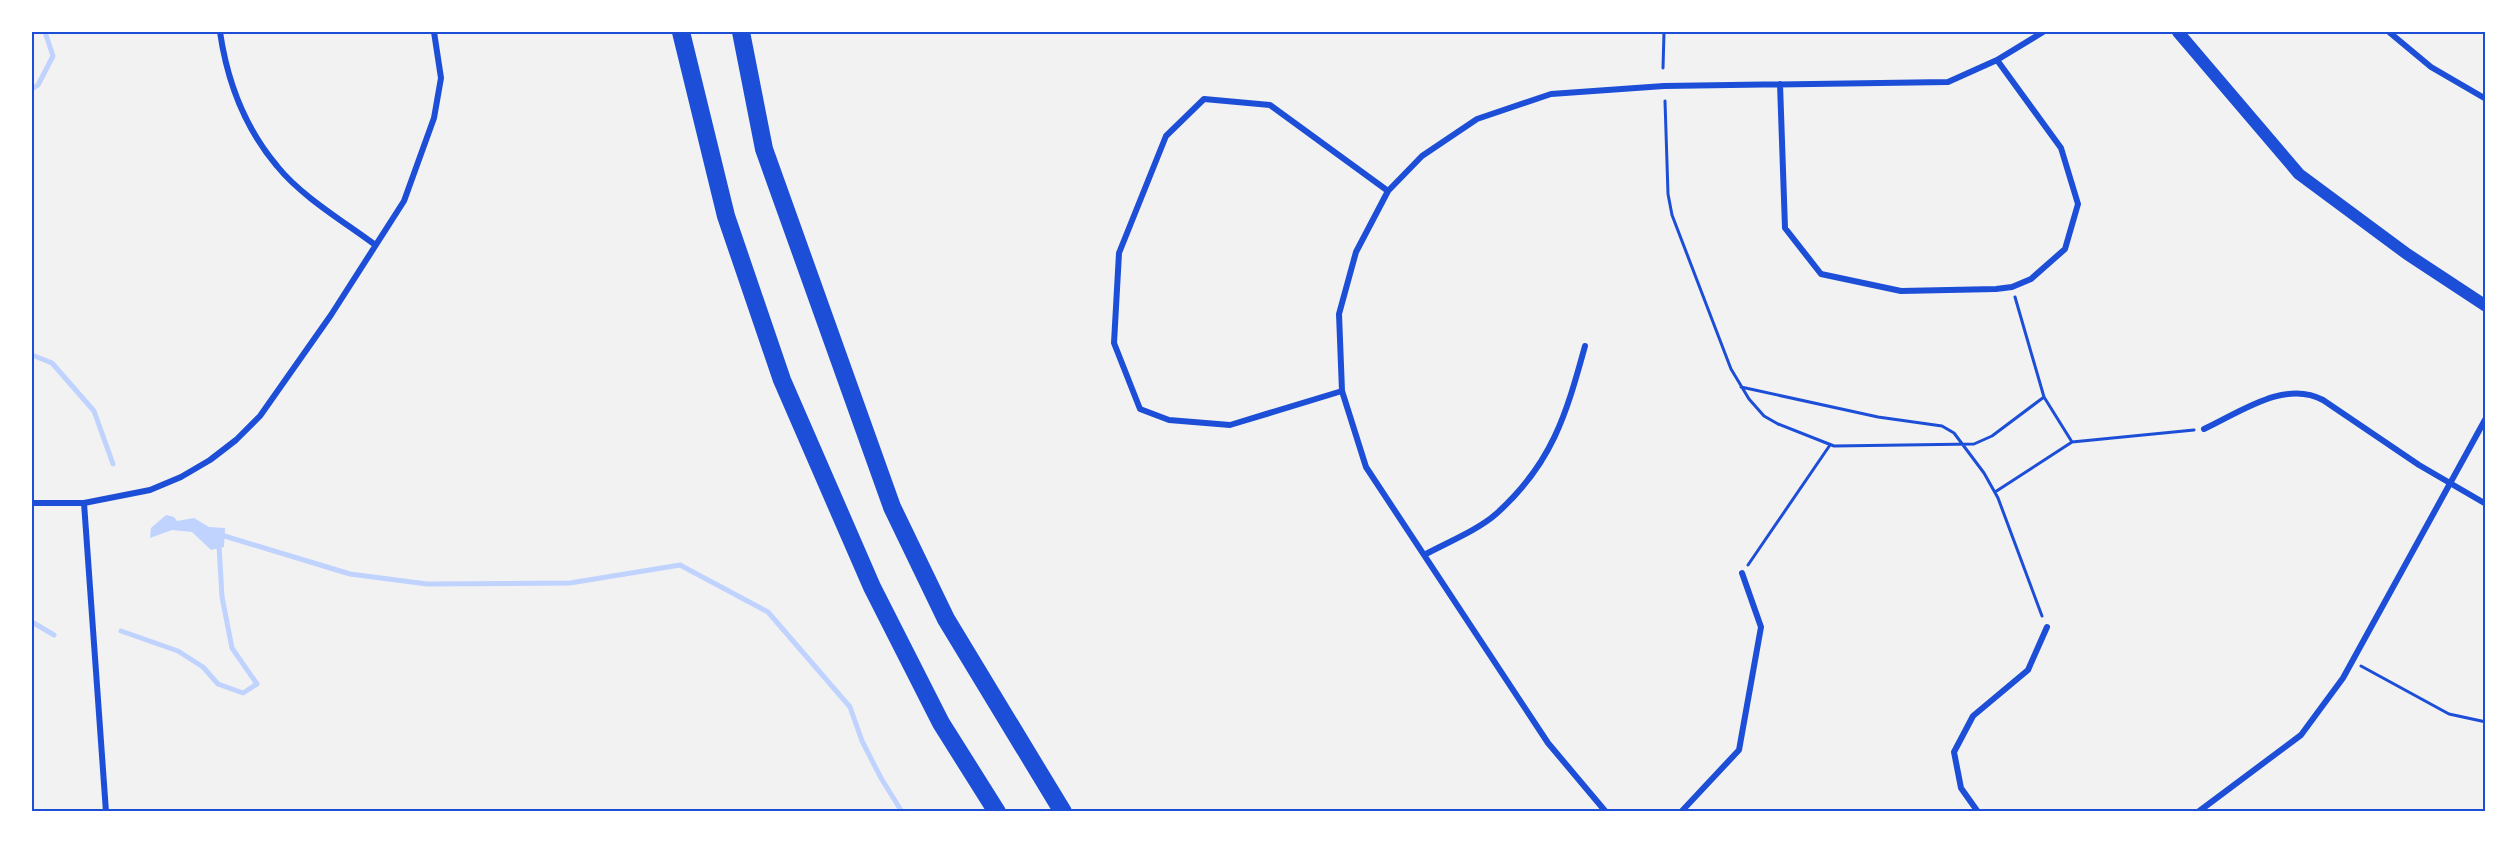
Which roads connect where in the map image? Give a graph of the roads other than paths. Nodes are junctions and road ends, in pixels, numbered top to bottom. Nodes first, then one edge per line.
1 (220, 32) edge
2 (434, 32) edge
3 (681, 32) edge
4 (741, 32) edge
5 (2043, 32) edge
6 (2178, 32) edge
7 (2389, 32) edge
8 (1997, 60) junction
9 (1780, 84) junction
10 (2486, 99) edge
11 (1388, 191) junction
12 (374, 244) junction
13 (2486, 306) edge
14 (1585, 346) dead end
15 (1342, 391) junction
16 (2486, 418) edge
17 (2204, 429) road end
18 (2450, 483) junction
19 (32, 503) edge
20 (84, 503) junction
21 (2486, 504) edge
22 (1424, 555) junction
23 (1742, 573) road end
24 (2047, 627) road end
25 (106, 812) edge
26 (998, 812) edge
27 (1063, 812) edge
28 (1606, 812) edge
29 (1681, 812) edge
30 (1978, 812) edge
31 (2198, 812) edge

1 - 12 street
2 - 12 street
3 - 26 highway
4 - 27 highway
5 - 8 street
6 - 13 main road
7 - 10 street
8 - 9 street
8 - 9 street
9 - 11 street
11 - 15 street
11 - 15 street
12 - 20 street
14 - 22 street
15 - 22 street
16 - 18 street
17 - 18 street
18 - 21 street
18 - 31 street
19 - 20 street
20 - 25 street
22 - 28 street
23 - 29 street
24 - 30 street

